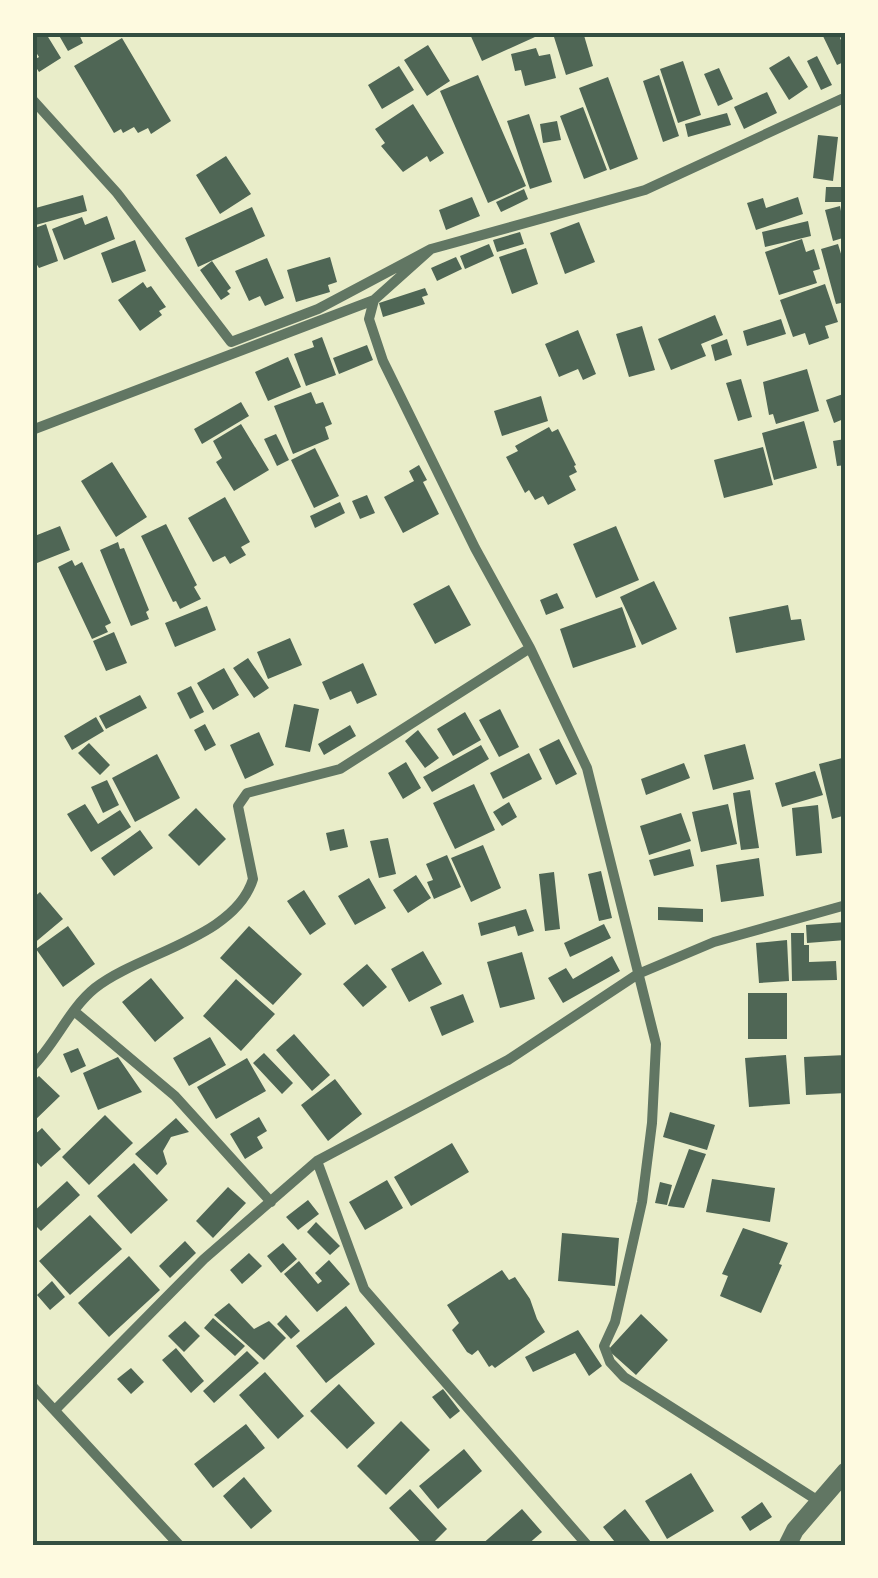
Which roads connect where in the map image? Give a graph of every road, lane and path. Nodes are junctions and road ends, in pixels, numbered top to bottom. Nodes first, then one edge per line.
1 (846, 97) edge
2 (32, 100) edge
3 (430, 249) junction
4 (374, 300) junction
5 (32, 430) edge
6 (530, 648) junction
7 (846, 905) edge
8 (638, 974) junction
9 (74, 1010) junction
10 (32, 1068) edge
11 (317, 1161) junction
12 (271, 1202) junction
13 (32, 1386) edge
14 (54, 1410) junction
15 (846, 1471) edge
16 (820, 1502) junction
17 (180, 1546) edge
18 (588, 1546) edge
19 (787, 1546) edge

1 - 3 street
2 - 3 street
3 - 4 street
4 - 5 street
4 - 6 street
6 - 8 street
6 - 9 street
7 - 8 street
8 - 11 street
8 - 16 street
9 - 10 street
9 - 12 street
11 - 12 street
11 - 18 street
12 - 14 street
13 - 14 street
14 - 17 street
15 - 16 street
16 - 19 street

